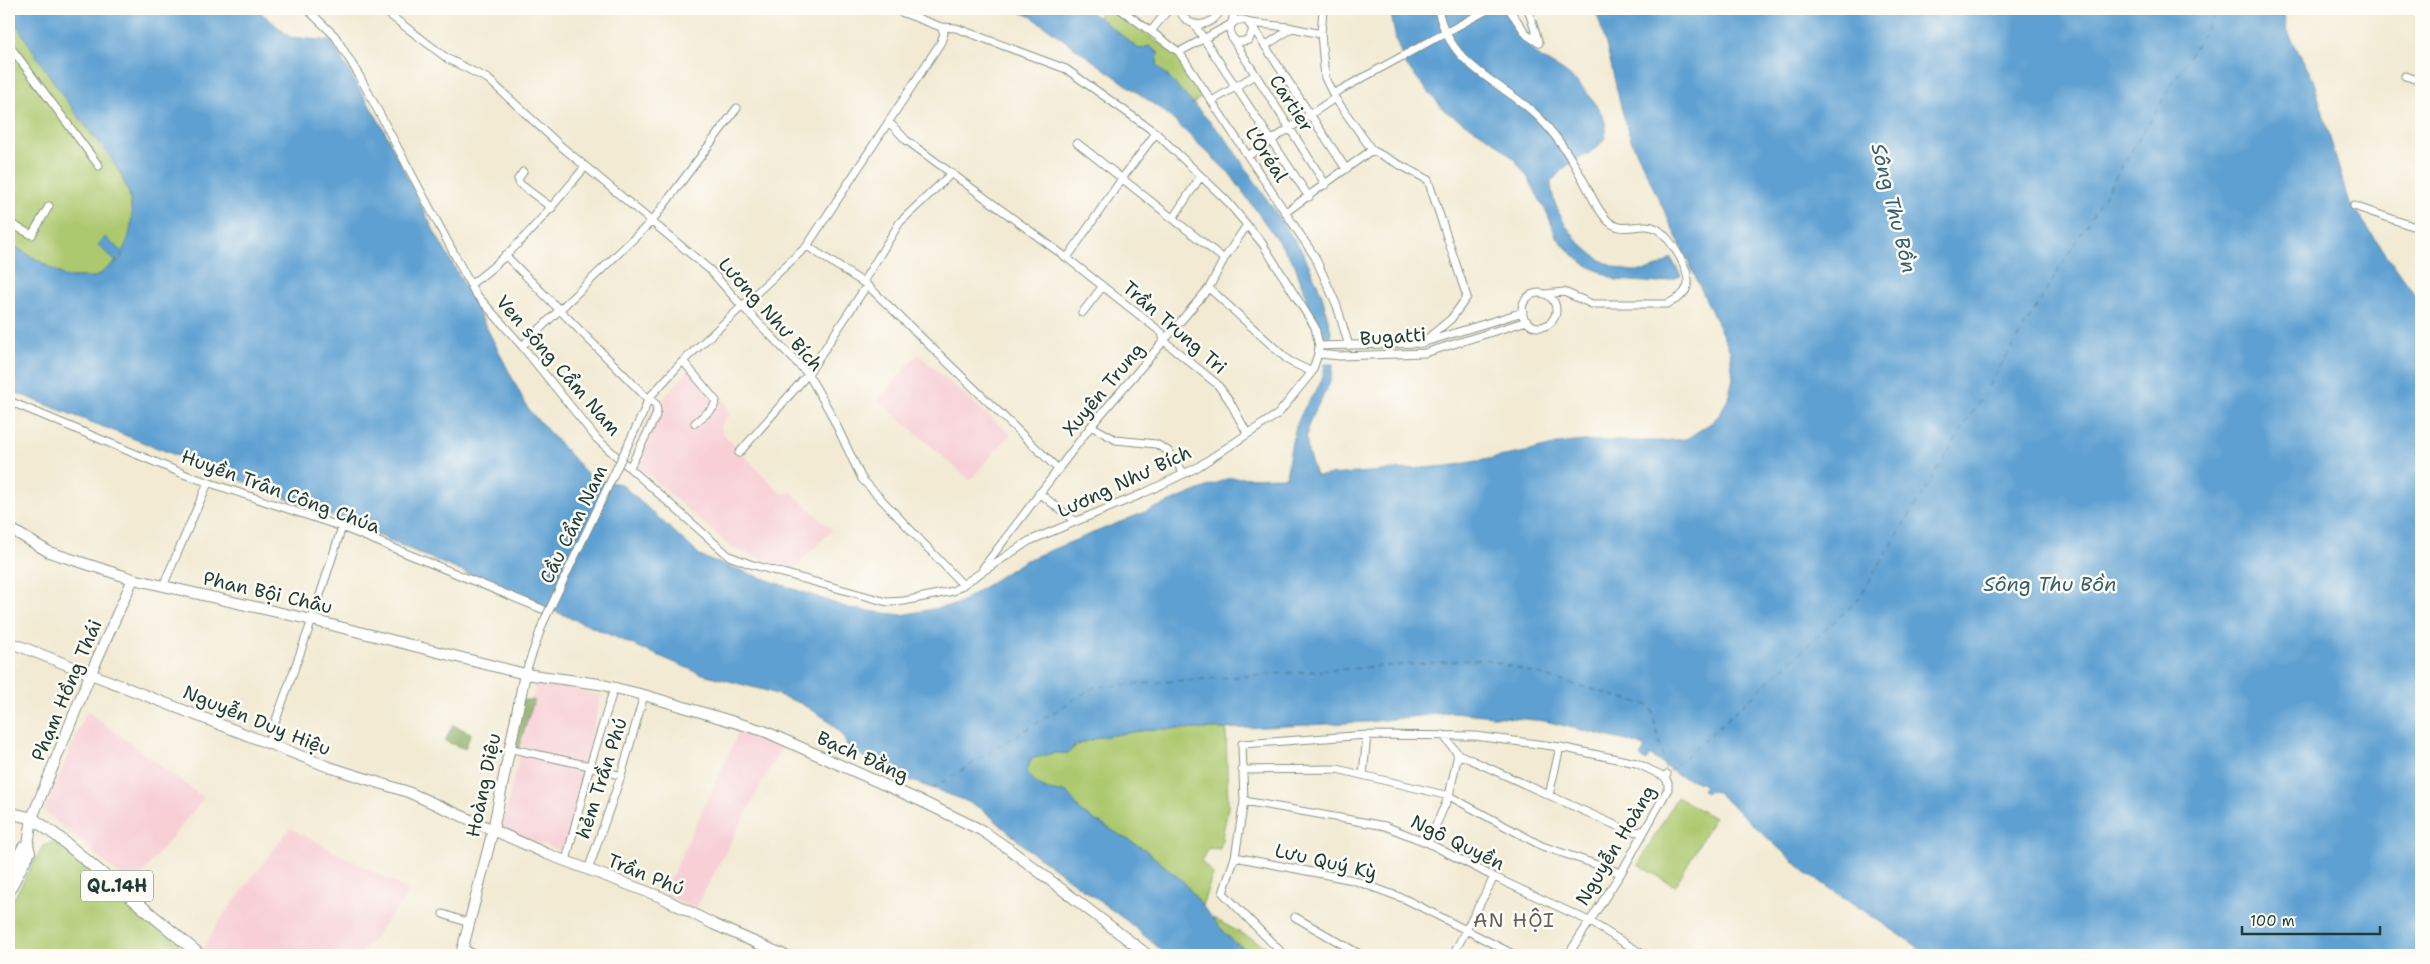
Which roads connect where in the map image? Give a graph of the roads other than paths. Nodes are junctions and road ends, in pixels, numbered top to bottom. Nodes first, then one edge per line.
1 (307, 9) edge
2 (382, 9) edge
3 (893, 9) edge
4 (1120, 9) edge
5 (1179, 9) edge
6 (1221, 9) edge
7 (1235, 9) edge
8 (1323, 9) edge
9 (1438, 9) edge
10 (1489, 9) edge
11 (1509, 9) edge
12 (1528, 9) edge
13 (1165, 10) edge
14 (1213, 21) junction
15 (1233, 23) junction
16 (1250, 23) junction
17 (1194, 24) junction
18 (941, 27) junction
19 (1292, 28) junction
20 (1150, 31) junction
21 (1446, 32) junction
22 (1321, 34) junction
23 (1203, 38) junction
24 (1232, 38) junction
25 (9, 45) edge
26 (1265, 46) junction
27 (1179, 52) junction
28 (1255, 75) junction
29 (2405, 76) dead end
30 (2421, 81) edge
31 (1235, 87) junction
32 (1334, 96) junction
33 (1212, 101) junction
34 (737, 108) dead end
35 (1310, 114) junction
36 (889, 122) junction
37 (1289, 128) junction
38 (1156, 133) junction
39 (1271, 141) junction
40 (1077, 143) dead end
41 (1372, 150) junction
42 (1248, 156) junction
43 (99, 166) dead end
44 (585, 167) junction
45 (1346, 169) junction
46 (523, 172) dead end
47 (952, 173) junction
48 (1201, 176) junction
49 (1121, 180) junction
50 (1326, 185) junction
51 (1308, 197) junction
52 (49, 206) dead end
53 (2354, 206) dead end
54 (552, 208) junction
55 (1286, 212) junction
56 (1173, 218) junction
57 (652, 220) junction
58 (2421, 220) edge
59 (9, 223) edge
60 (1247, 225) junction
61 (2420, 229) edge
62 (807, 246) junction
63 (505, 255) junction
64 (1067, 258) junction
65 (1224, 259) junction
66 (471, 284) junction
67 (865, 284) junction
68 (1103, 286) junction
69 (1209, 288) junction
70 (1544, 294) junction
71 (741, 305) junction
72 (561, 310) junction
73 (1523, 312) junction
74 (1082, 313) dead end
75 (1527, 321) junction
76 (1164, 341) junction
77 (1422, 344) junction
78 (522, 346) junction
79 (1349, 346) junction
80 (1319, 350) junction
81 (683, 361) junction
82 (1312, 372) junction
83 (808, 374) junction
84 (648, 399) junction
85 (9, 402) edge
86 (695, 423) dead end
87 (1091, 426) junction
88 (1246, 433) junction
89 (739, 453) dead end
90 (630, 468) junction
91 (1059, 470) junction
92 (1183, 472) junction
93 (208, 483) junction
94 (1039, 493) junction
95 (1075, 522) junction
96 (342, 527) junction
97 (9, 528) edge
98 (979, 572) junction
99 (133, 580) junction
100 (963, 585) junction
101 (163, 586) junction
102 (542, 609) dead end
103 (312, 620) junction
104 (543, 623) joint
105 (9, 642) edge
106 (525, 674) junction
107 (90, 675) junction
108 (614, 688) junction
109 (644, 695) junction
110 (1443, 734) junction
111 (1367, 735) junction
112 (268, 742) junction
113 (1560, 747) junction
114 (508, 748) junction
115 (1458, 754) junction
116 (590, 766) junction
117 (1242, 770) junction
118 (1363, 775) junction
119 (621, 776) junction
120 (1549, 795) junction
121 (1448, 796) junction
122 (1244, 801) junction
123 (9, 813) edge
124 (32, 818) junction
125 (493, 830) junction
126 (1644, 830) junction
127 (1428, 843) junction
128 (28, 845) junction
129 (1235, 857) junction
130 (566, 861) junction
131 (588, 870) junction
132 (9, 873) edge
133 (1621, 873) junction
134 (1494, 877) junction
135 (9, 891) edge
136 (443, 914) dead end
137 (1295, 917) dead end
138 (1589, 921) junction
139 (469, 923) junction
140 (1465, 929) junction
141 (462, 951) edge
142 (200, 955) edge
143 (476, 955) edge
144 (784, 955) edge
145 (1148, 955) edge
146 (1284, 955) edge
147 (1361, 955) edge
148 (1453, 955) edge
149 (1515, 955) edge
150 (1570, 955) edge
151 (1644, 955) edge

1 - 66 street, Ven sông Cẩm Nam
2 - 44 street, Lương Như Bích
3 - 18 street
4 - 20 street, L’Oréal
5 - 17 street
6 - 14 street
7 - 15 street
8 - 22 street
9 - 21 street
10 - 21 street
11 - 12 street
13 - 20 street
14 - 15 street
14 - 17 street
15 - 16 street
15 - 23 street
15 - 24 street
16 - 19 street
16 - 24 street
16 - 26 street
17 - 23 street
18 - 36 street
18 - 38 street
19 - 22 street
19 - 26 street
20 - 27 street, L’Oréal
21 - 32 street
21 - 70 street
22 - 32 street
23 - 27 street
23 - 31 street
24 - 28 street, Cartier
25 - 43 street
26 - 35 street
27 - 33 street, L’Oréal
28 - 31 street
28 - 37 street, Cartier
29 - 30 street
31 - 33 street
31 - 39 street
32 - 35 street
32 - 41 street
33 - 42 street, L’Oréal
34 - 57 street
35 - 37 street
35 - 45 street
36 - 47 street, Trần Trung Tri
36 - 62 street
37 - 39 street
37 - 50 street, Cartier
38 - 48 street
38 - 49 street
39 - 42 street
39 - 51 street
40 - 49 street
41 - 45 street
41 - 77 street
42 - 55 street, L’Oréal
44 - 54 street
44 - 57 street, Lương Như Bích
45 - 50 street
46 - 54 street
47 - 64 street, Trần Trung Tri
47 - 67 street
48 - 56 street
48 - 60 street
49 - 56 street
49 - 64 street
50 - 51 street
51 - 55 street
52 - 59 street
53 - 61 street
54 - 63 street
55 - 79 street, L’Oréal
56 - 65 street
57 - 71 street, Lương Như Bích
57 - 72 street
58 - 61 street
60 - 65 street, Xuyên Trung
60 - 80 street
62 - 67 street
62 - 71 street
63 - 66 street
63 - 72 street
64 - 68 street, Trần Trung Tri
65 - 69 street, Xuyên Trung
66 - 78 street, Ven sông Cẩm Nam
67 - 83 street
67 - 91 street
68 - 74 street
68 - 76 street, Trần Trung Tri
69 - 76 street, Xuyên Trung
69 - 82 street
70 - 73 street
70 - 75 street
71 - 81 street
71 - 83 street, Lương Như Bích
72 - 78 street
72 - 84 street
73 - 75 street
73 - 77 street
75 - 80 street, Bugatti
76 - 87 street, Xuyên Trung
76 - 88 street, Trần Trung Tri
77 - 79 street
78 - 90 street, Ven sông Cẩm Nam
79 - 80 street
80 - 82 street, Lương Như Bích
81 - 84 street
81 - 86 street
82 - 88 street, Lương Như Bích
83 - 89 street
83 - 100 street, Lương Như Bích
84 - 90 street
84 - 104 street, Cầu Cẩm Nam, bridge
85 - 93 street, Huyền Trân Công Chúa
87 - 91 street, Xuyên Trung
87 - 92 street
88 - 92 street, Lương Như Bích
90 - 100 street, Ven sông Cẩm Nam
91 - 94 street, Xuyên Trung
92 - 95 street, Lương Như Bích
93 - 96 street, Huyền Trân Công Chúa
93 - 101 street
94 - 95 street
94 - 98 street, Xuyên Trung
95 - 98 street, Lương Như Bích
96 - 102 street, Huyền Trân Công Chúa
96 - 103 street
97 - 99 street, Phan Bội Châu
98 - 100 street, Lương Như Bích
99 - 101 street, Phan Bội Châu
99 - 107 street, Phạm Hồng Thái
101 - 103 street, Phan Bội Châu
103 - 106 street, Phan Bội Châu
103 - 112 street
104 - 106 street, Hoàng Diệu
105 - 107 street, Nguyễn Duy Hiệu
106 - 108 street, Bạch Đằng
106 - 114 street, Hoàng Diệu
107 - 112 street, Nguyễn Duy Hiệu
107 - 124 street, Phạm Hồng Thái
108 - 109 street, Bạch Đằng
108 - 116 street
109 - 119 street, hẻm Trần Phú
109 - 145 street, Bạch Đằng
110 - 111 street
110 - 113 street
110 - 115 street
111 - 117 street
111 - 118 street
112 - 125 street, Nguyễn Duy Hiệu
113 - 120 street
113 - 126 street, Nguyễn Hoàng
114 - 116 street
114 - 125 street, Hoàng Diệu
115 - 120 street
115 - 121 street
116 - 119 street
116 - 130 street
117 - 118 street
117 - 122 street
118 - 121 street
119 - 131 street, hẻm Trần Phú
120 - 126 street
121 - 127 street
121 - 133 street
122 - 127 street, Ngô Quyền
122 - 129 street
123 - 124 main road, QL.14H
124 - 128 street, Phạm Hồng Thái
124 - 142 main road, QL.14H
125 - 130 street, Trần Phú
125 - 139 street, Hoàng Diệu
126 - 133 street, Nguyễn Hoàng
127 - 134 street, Ngô Quyền
128 - 132 street, Phạm Hồng Thái
128 - 135 street, Phạm Hồng Thái
129 - 140 street, Lưu Quý Kỳ
129 - 146 street
130 - 131 street, Trần Phú
131 - 144 street, Trần Phú
133 - 138 street, Nguyễn Hoàng
134 - 138 street, Ngô Quyền
134 - 140 street
136 - 139 street
137 - 147 street
138 - 150 street, Nguyễn Hoàng
138 - 151 street, Ngô Quyền
139 - 141 street, Hoàng Diệu
140 - 148 street
140 - 149 street, Lưu Quý Kỳ
141 - 143 street

